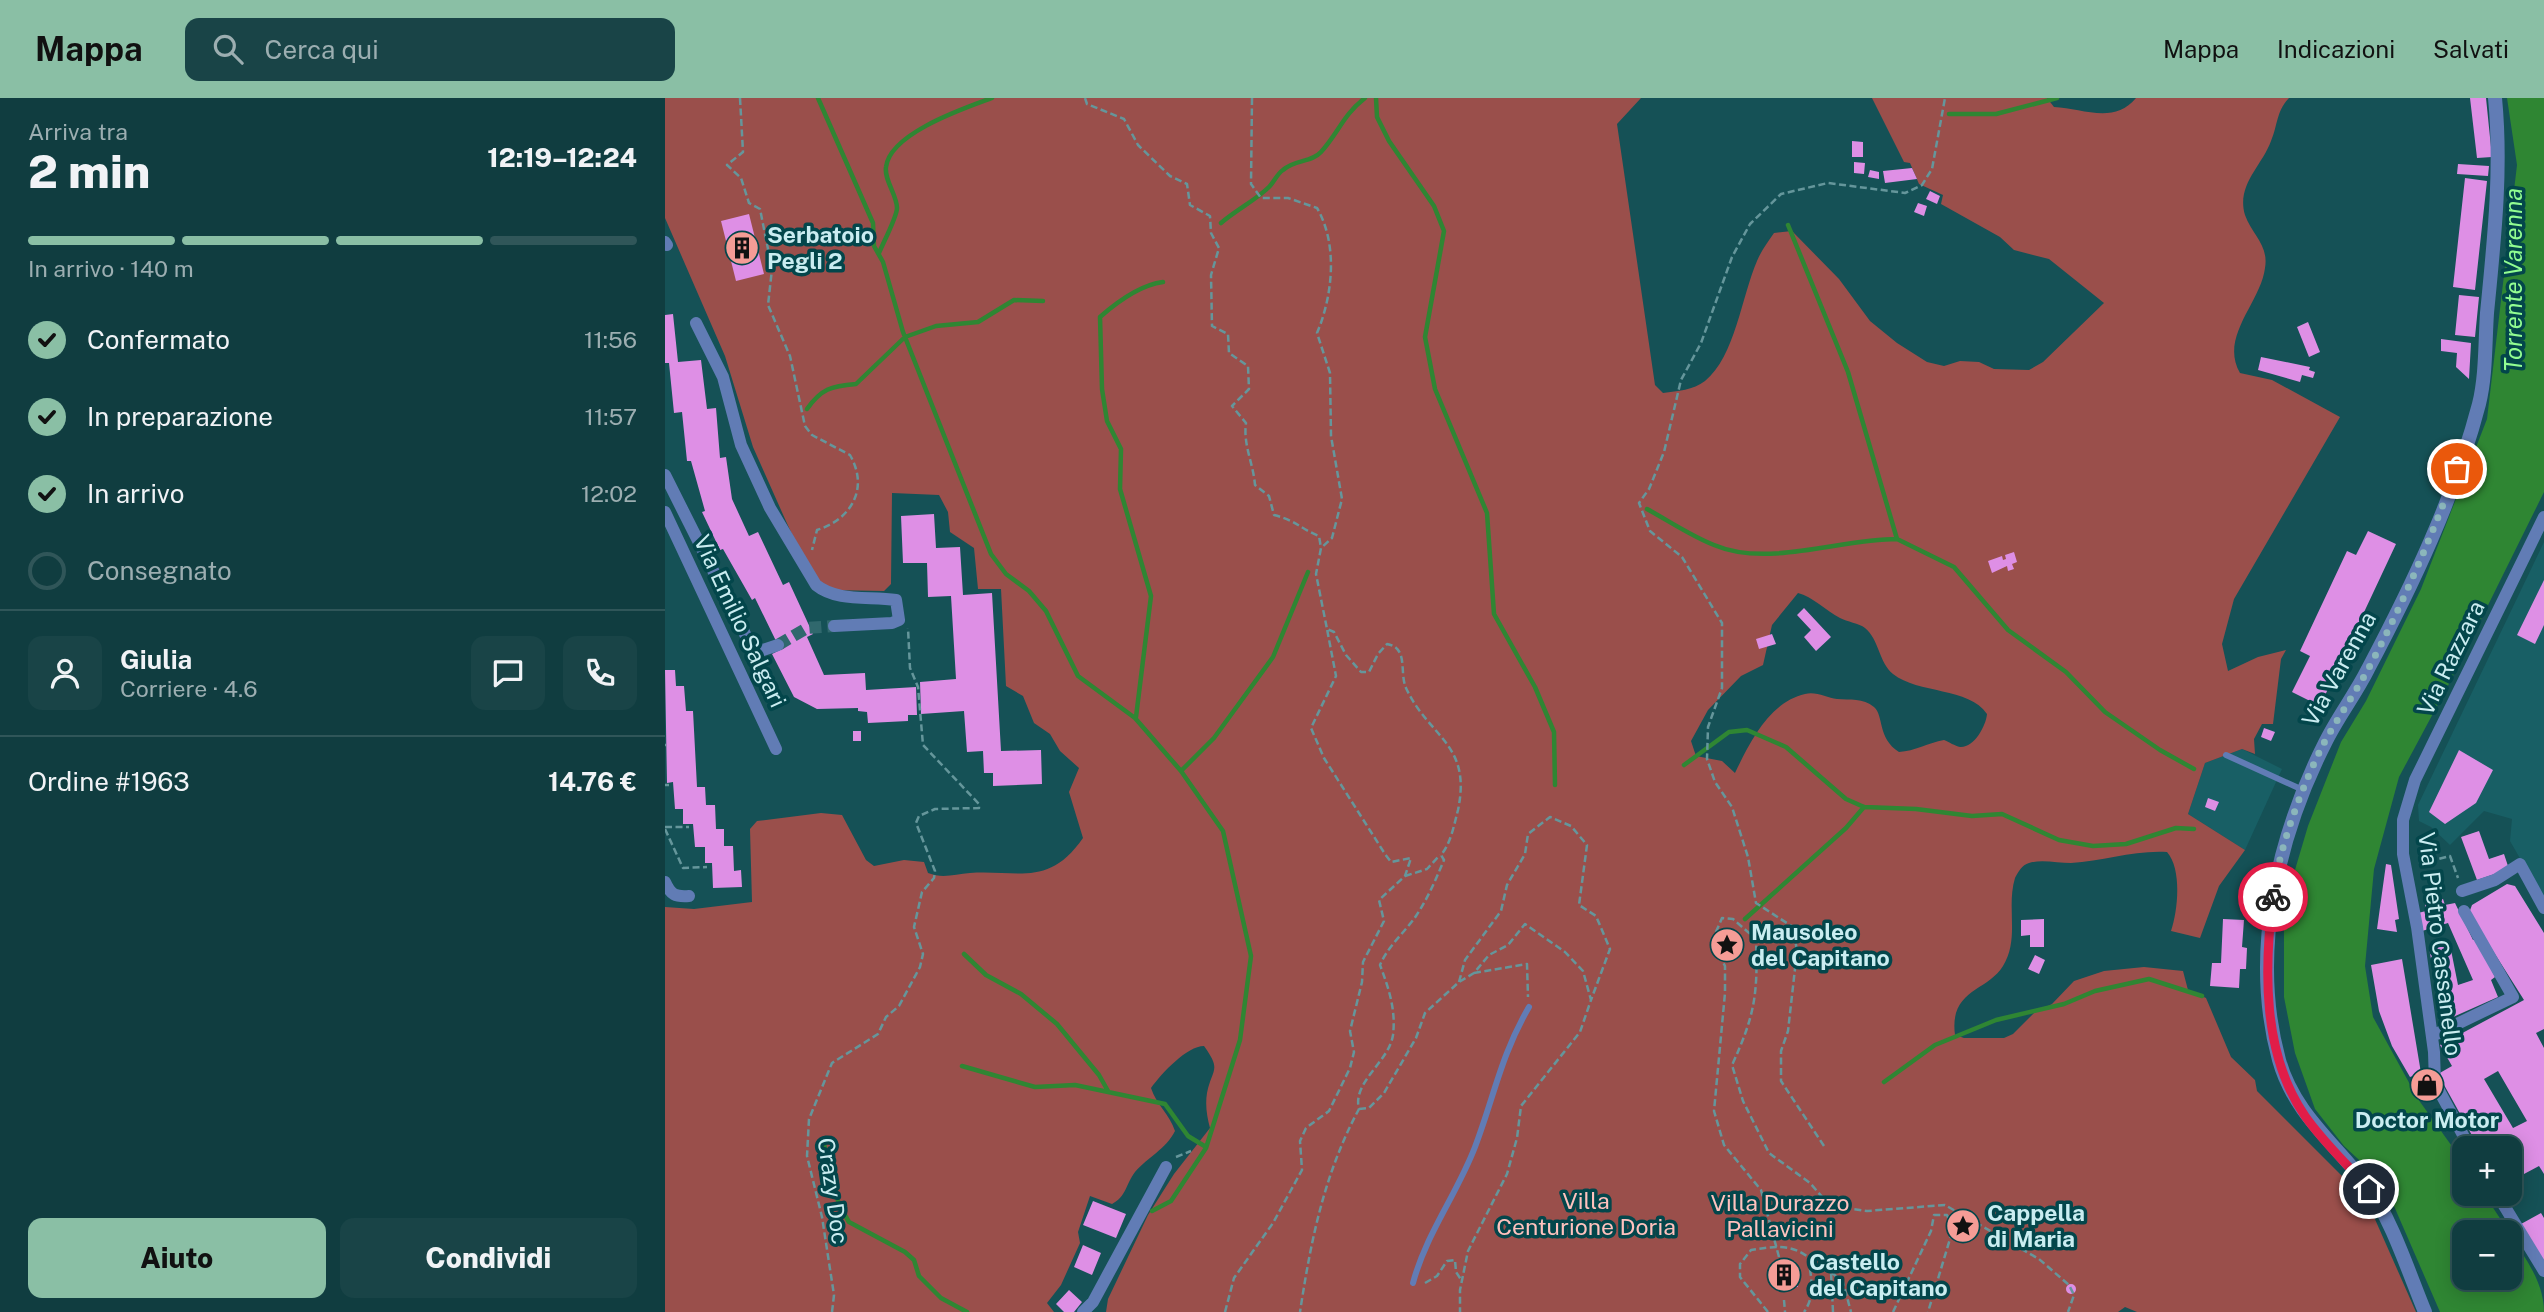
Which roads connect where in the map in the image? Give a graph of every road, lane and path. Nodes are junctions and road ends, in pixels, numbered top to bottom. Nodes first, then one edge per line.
1 (740, 98) edge
2 (1086, 98) edge
3 (1252, 98) edge
4 (1945, 98) edge
5 (2495, 98) edge
6 (696, 323) dead end
7 (665, 475) edge
8 (665, 512) edge
9 (2544, 517) edge
10 (1321, 548) junction
11 (813, 553) dead end
12 (834, 626) tunnel mouth
13 (908, 626) dead end
14 (1327, 629) junction
15 (778, 645) tunnel mouth
16 (776, 749) dead end
17 (2226, 755) dead end
18 (2305, 791) junction
19 (2403, 820) joint
20 (689, 827) dead end
21 (665, 828) edge
22 (1441, 855) junction
23 (707, 867) dead end
24 (2406, 868) junction
25 (1405, 876) junction
26 (665, 882) edge
27 (2462, 891) joint
28 (689, 896) dead end
29 (2544, 908) edge
30 (2464, 911) dead end
31 (1474, 973) junction
32 (1459, 982) junction
33 (1591, 1000) junction
34 (1529, 1007) joint
35 (2432, 1036) junction
36 (1359, 1109) junction
37 (2464, 1136) edge
38 (1823, 1146) dead end
39 (1166, 1167) dead end
40 (2504, 1206) edge
41 (1776, 1246) junction
42 (1779, 1257) dead end
43 (2544, 1271) edge
44 (1462, 1281) junction
45 (1413, 1283) joint
46 (1784, 1300) dead end
47 (832, 1312) edge
48 (1083, 1312) edge
49 (1226, 1312) edge
50 (1300, 1312) edge
51 (1460, 1312) edge
52 (1768, 1312) edge
53 (1785, 1312) edge
54 (1804, 1312) edge
55 (1833, 1312) edge
56 (1851, 1312) edge
57 (1893, 1312) edge
58 (1928, 1312) edge
59 (2068, 1312) edge
60 (2425, 1312) edge

1 - 11 path
2 - 10 path
3 - 10 path
4 - 38 path
5 - 18 street, Via Varenna
6 - 12 street
7 - 15 street
8 - 16 street, Via Emilio Salgari
9 - 19 street, Via Razzara
10 - 14 path
13 - 47 path, Crazy Doc
14 - 22 path
14 - 25 path
17 - 18 lane
18 - 60 street, Via Varenna
19 - 24 street, Via Pietro Cassanello
20 - 21 path
21 - 23 path
22 - 25 path
22 - 36 path
24 - 27 path
24 - 35 street, Via Pietro Cassanello
25 - 49 path
26 - 28 street
27 - 29 street
30 - 35 street
31 - 32 path
31 - 33 path
31 - 34 path
32 - 33 path
32 - 36 path
33 - 44 path
34 - 45 lane
35 - 37 street, Via Pietro Cassanello
36 - 50 path
39 - 48 street
40 - 43 street
41 - 42 path
41 - 52 path
41 - 54 path
41 - 59 path
44 - 45 path
44 - 51 path
46 - 53 path
55 - 56 path
57 - 58 path

